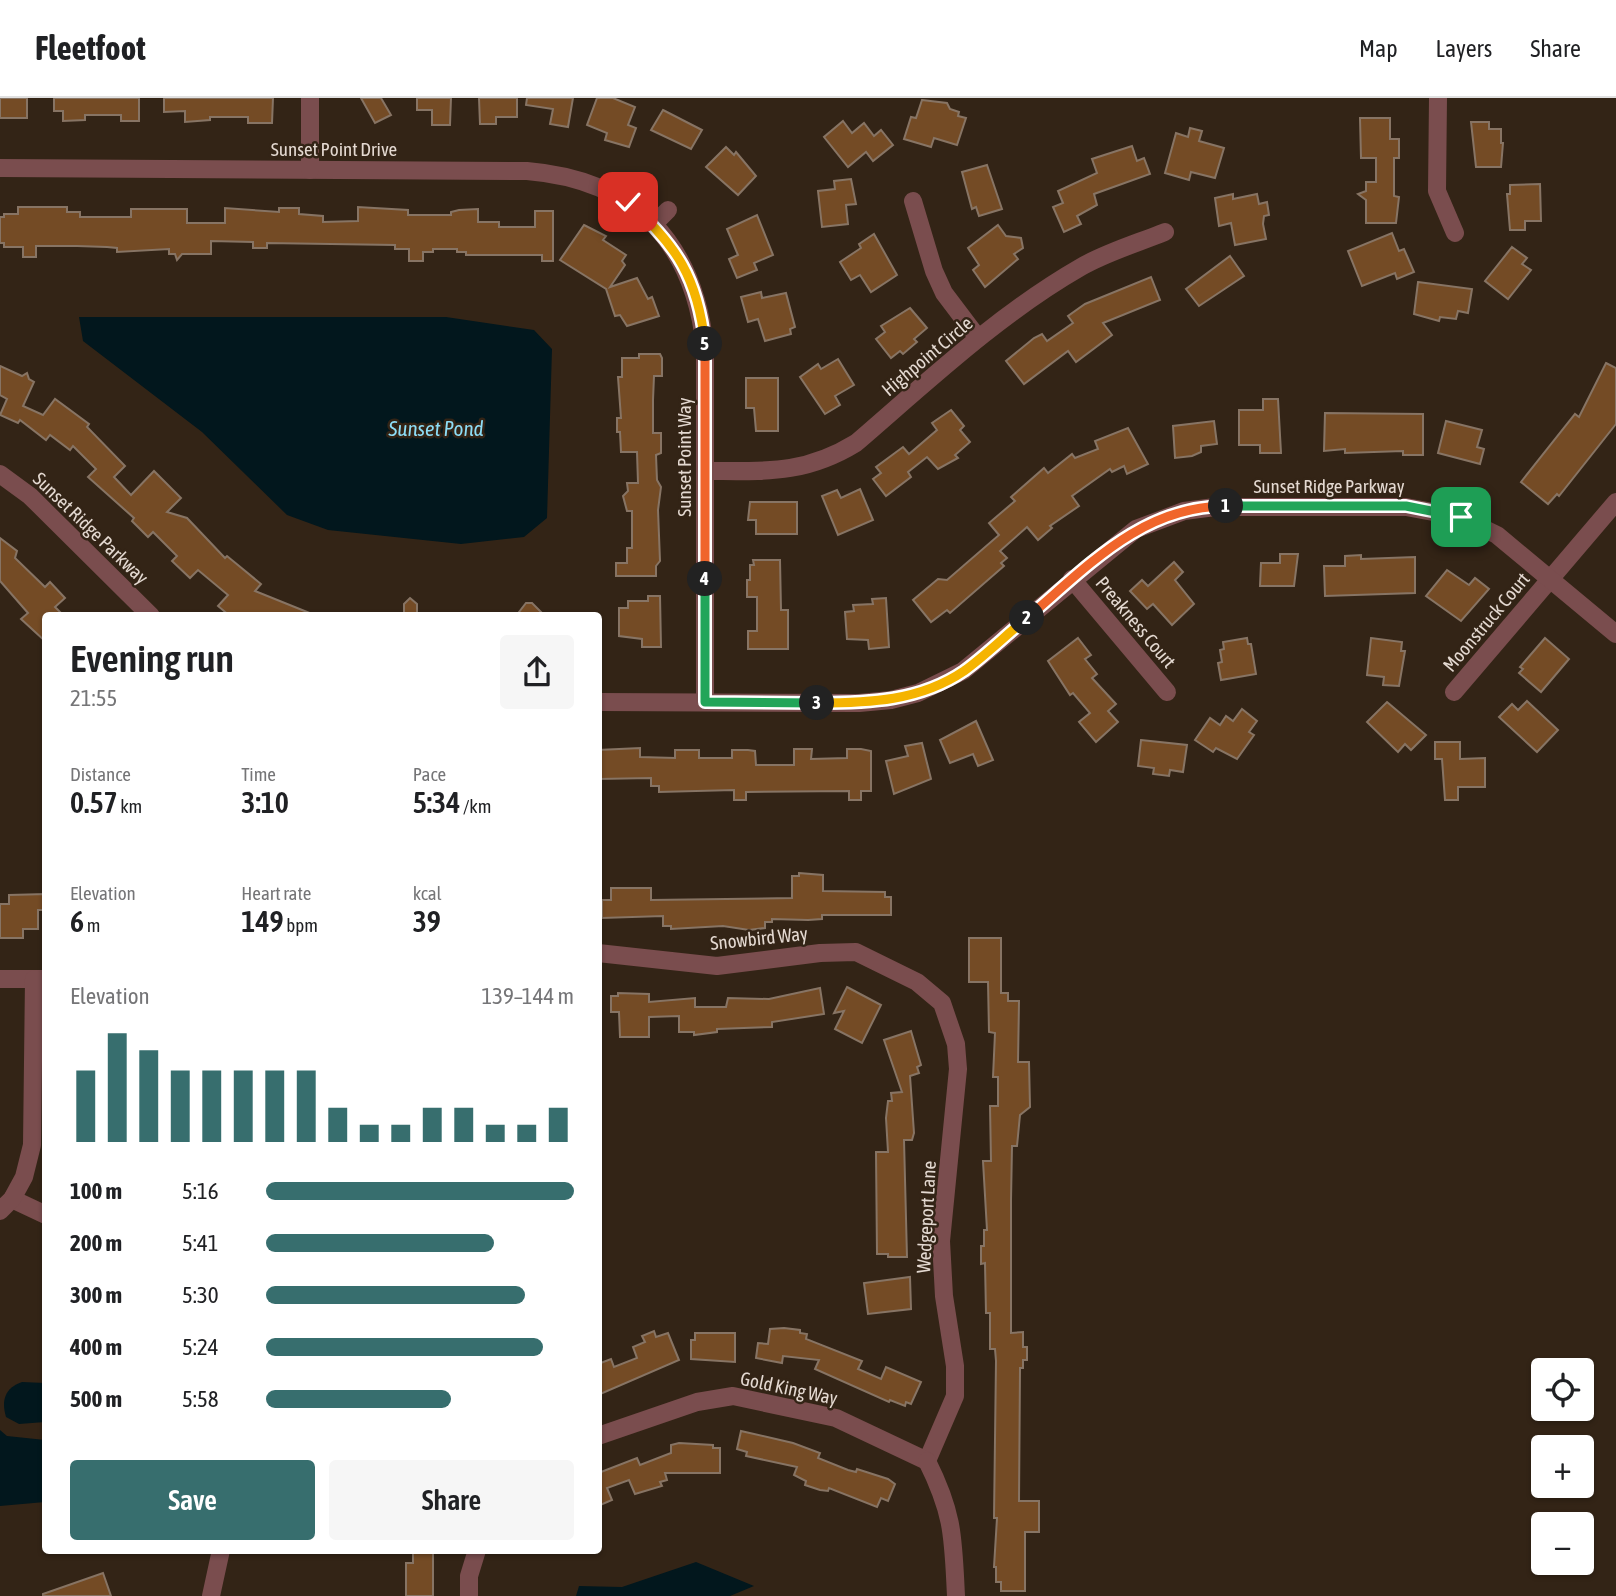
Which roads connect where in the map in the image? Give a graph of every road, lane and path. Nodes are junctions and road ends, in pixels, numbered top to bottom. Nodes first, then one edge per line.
1 (310, 98) edge
2 (1438, 98) edge
3 (0, 168) edge
4 (310, 170) junction
5 (913, 201) dead end
6 (668, 210) dead end
7 (654, 225) junction
8 (1166, 232) dead end
9 (1455, 233) dead end
10 (978, 338) junction
11 (705, 471) junction
12 (0, 474) edge
13 (1616, 502) edge
14 (1072, 579) junction
15 (1550, 579) junction
16 (147, 612) edge
17 (1616, 634) edge
18 (1167, 692) dead end
19 (1454, 692) dead end
20 (602, 702) edge
21 (705, 702) junction
22 (602, 953) edge
23 (0, 979) edge
24 (40, 979) edge
25 (917, 982) joint
26 (6, 1205) edge
27 (42, 1214) edge
28 (602, 1435) edge
29 (926, 1461) junction
30 (220, 1554) edge
31 (476, 1554) edge
32 (211, 1596) edge
33 (469, 1596) edge
34 (956, 1596) edge

1 - 4 street
2 - 9 street
3 - 4 street, Sunset Point Drive
4 - 7 street, Sunset Point Drive
5 - 10 street
6 - 7 street
7 - 11 street, Sunset Point Way
8 - 10 street, Highpoint Circle
10 - 11 street, Highpoint Circle
11 - 21 street, Sunset Point Way
12 - 16 street, Sunset Ridge Parkway
13 - 15 street, Moonstruck Court
14 - 15 street, Sunset Ridge Parkway
14 - 18 street, Preakness Court
14 - 21 street, Sunset Ridge Parkway
15 - 17 street, Sunset Ridge Parkway
15 - 19 street, Moonstruck Court
20 - 21 street, Sunset Ridge Parkway
22 - 25 street, Snowbird Way
23 - 24 street
24 - 26 street
25 - 29 street, Wedgeport Lane
26 - 27 street
28 - 29 street, Gold King Way
29 - 34 street
30 - 32 street
31 - 33 street

